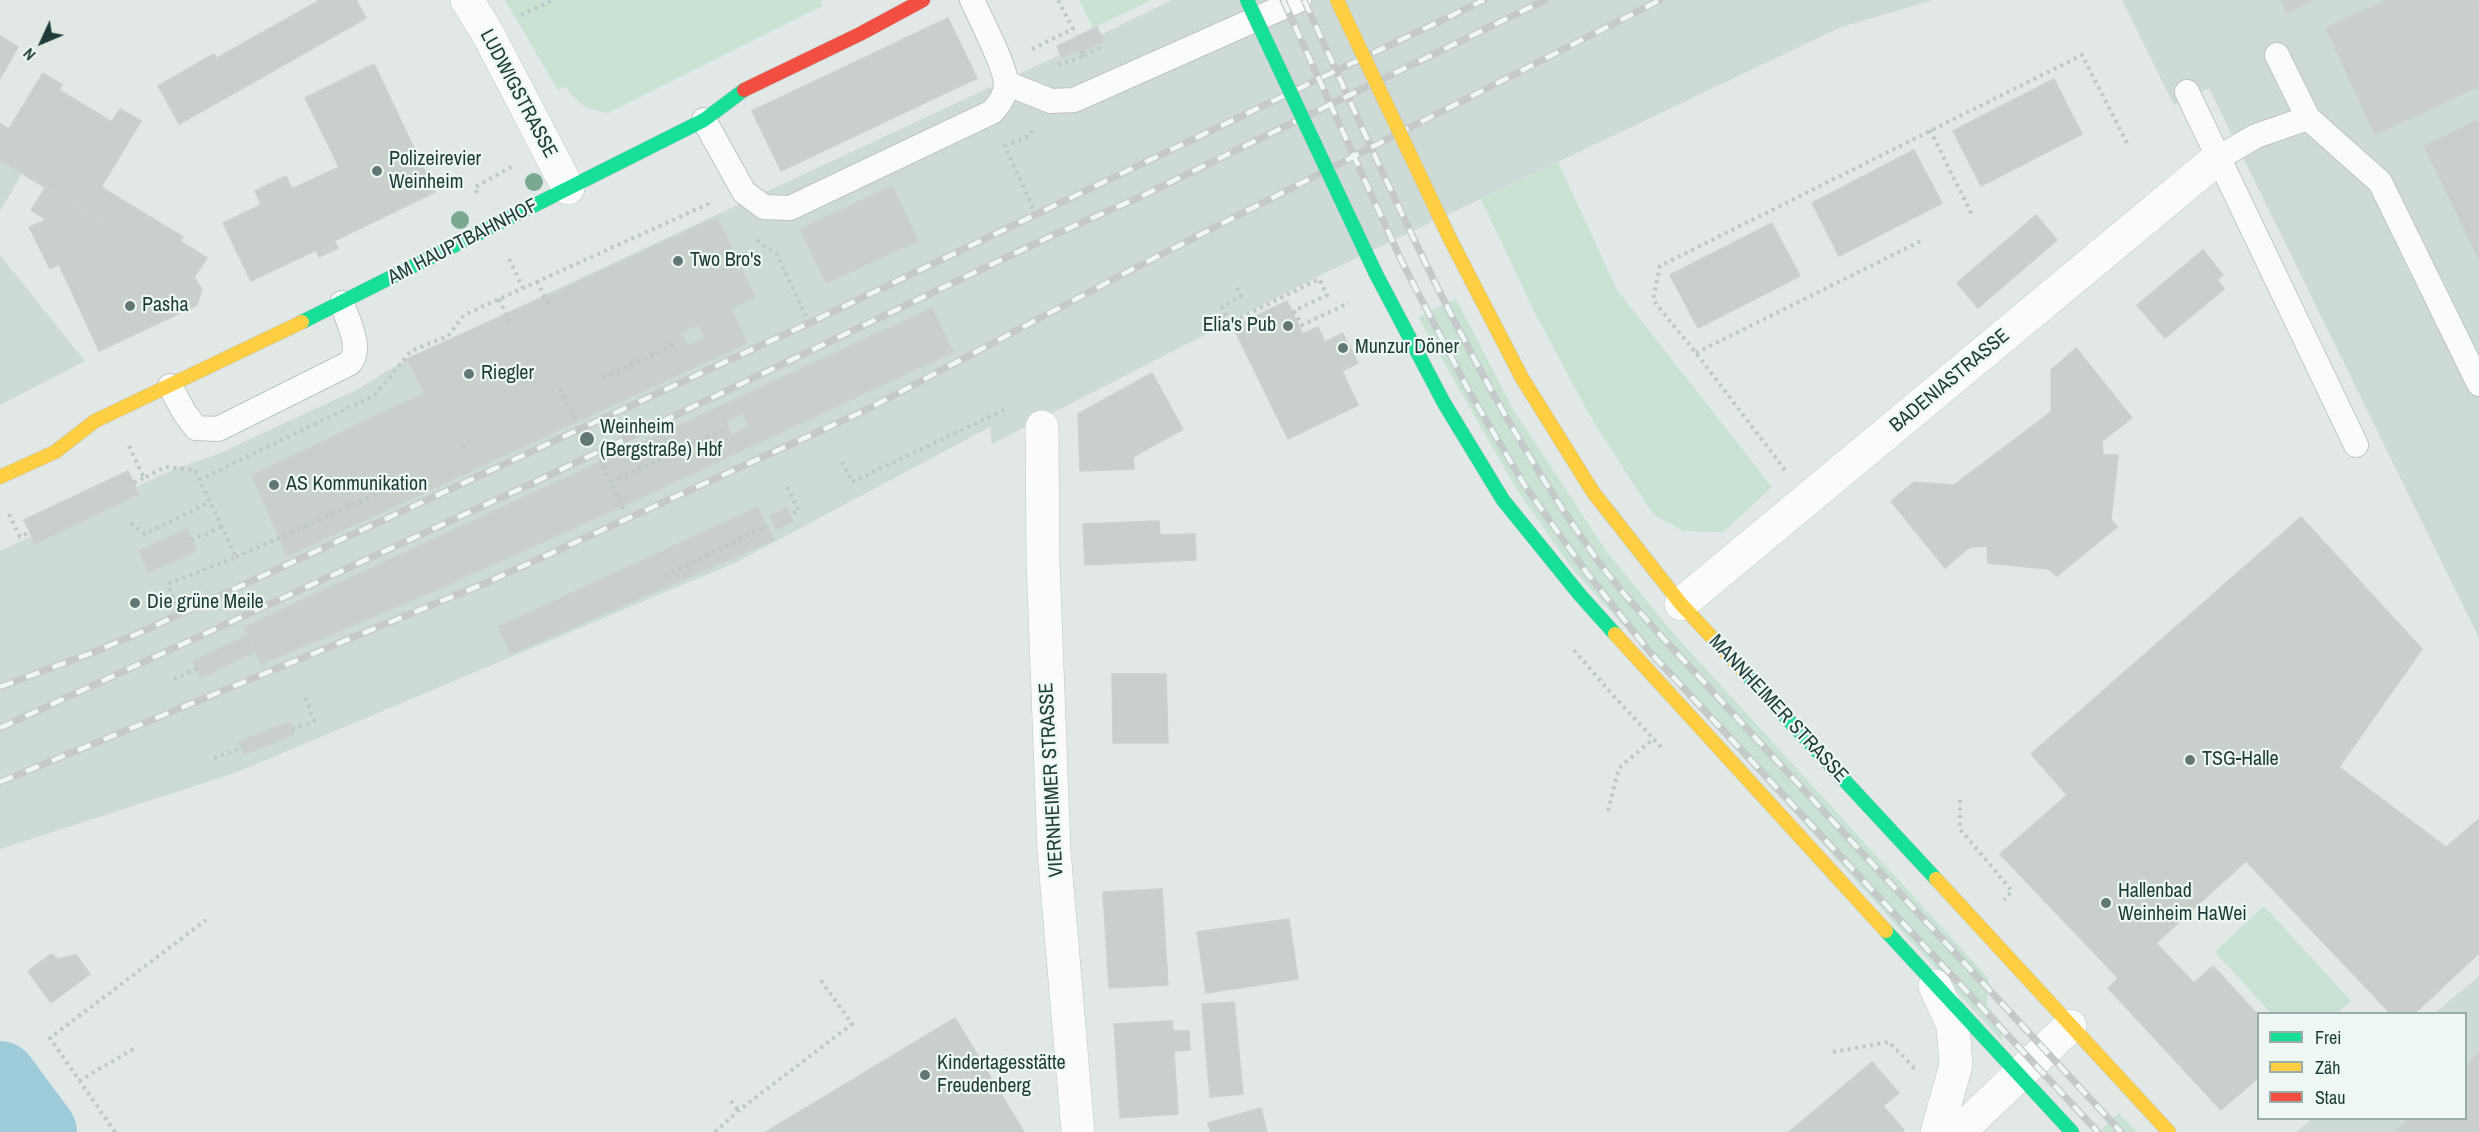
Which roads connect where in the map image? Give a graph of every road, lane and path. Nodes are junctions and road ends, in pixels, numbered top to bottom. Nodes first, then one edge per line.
1 (467, 0) edge
2 (553, 0) edge
3 (923, 0) edge
4 (972, 0) edge
5 (1058, 0) edge
6 (1247, 0) edge
7 (1299, 0) edge
8 (1337, 0) edge
9 (524, 14) dead end
10 (1098, 44) dead end
11 (1032, 49) dead end
12 (1069, 55) dead end
13 (2277, 55) dead end
14 (1072, 60) junction
15 (1053, 68) dead end
16 (1006, 83) junction
17 (2187, 92) dead end
18 (2308, 118) junction
19 (704, 120) junction
20 (1930, 130) junction
21 (1029, 136) dead end
22 (2129, 147) dead end
23 (2218, 158) junction
24 (732, 172) junction
25 (568, 188) junction
26 (708, 204) junction
27 (714, 208) dead end
28 (1032, 208) dead end
29 (1973, 217) dead end
30 (749, 234) dead end
31 (1923, 240) dead end
32 (509, 258) dead end
33 (525, 276) dead end
34 (519, 279) junction
35 (537, 281) junction
36 (1237, 288) dead end
37 (499, 299) dead end
38 (1356, 300) dead end
39 (342, 303) junction
40 (550, 309) dead end
41 (806, 316) dead end
42 (512, 327) dead end
43 (678, 344) dead end
44 (1696, 352) junction
45 (603, 378) dead end
46 (2479, 384) edge
47 (170, 386) junction
48 (560, 389) dead end
49 (1004, 410) dead end
50 (113, 412) junction
51 (577, 422) dead end
52 (1042, 427) dead end
53 (721, 431) dead end
54 (463, 445) dead end
55 (2356, 445) dead end
56 (466, 452) dead end
57 (600, 459) dead end
58 (842, 462) dead end
59 (0, 477) edge
60 (144, 478) junction
61 (611, 482) junction
62 (134, 483) dead end
63 (399, 483) dead end
64 (788, 488) dead end
65 (1807, 500) junction
66 (210, 502) junction
67 (5, 504) dead end
68 (623, 509) dead end
69 (791, 514) dead end
70 (131, 524) dead end
71 (767, 526) dead end
72 (222, 527) junction
73 (30, 532) dead end
74 (191, 540) dead end
75 (236, 557) junction
76 (665, 576) dead end
77 (1681, 604) junction
78 (176, 606) dead end
79 (198, 668) dead end
80 (174, 679) dead end
81 (305, 697) dead end
82 (292, 729) dead end
83 (1654, 738) dead end
84 (244, 747) dead end
85 (214, 758) dead end
86 (1960, 800) dead end
87 (1608, 811) dead end
88 (2012, 891) dead end
89 (206, 920) dead end
90 (820, 979) dead end
91 (1932, 979) junction
92 (2070, 1026) junction
93 (135, 1048) dead end
94 (1833, 1052) dead end
95 (1914, 1068) dead end
96 (2020, 1074) junction
97 (79, 1081) junction
98 (731, 1101) dead end
99 (738, 1111) junction
100 (115, 1132) edge
101 (714, 1132) edge
102 (1078, 1132) edge
103 (1937, 1132) edge
104 (1959, 1132) edge
105 (2072, 1132) edge
106 (2169, 1132) edge

1 - 25 street, LUDWIGSTRASSE
2 - 9 path
3 - 19 main road, AM HAUPTBAHNHOF
4 - 16 lane
5 - 11 path
6 - 91 main road, bridge
7 - 16 lane
8 - 77 main road, MANNHEIMER STRASSE, bridge
10 - 14 path
12 - 14 path
13 - 18 lane
14 - 15 path
16 - 24 lane
17 - 23 lane
18 - 23 lane
18 - 46 lane
19 - 24 lane
19 - 25 main road, AM HAUPTBAHNHOF
20 - 22 path
20 - 29 path
20 - 44 path
21 - 28 path
23 - 55 lane
23 - 65 street, BADENIASTRASSE
24 - 26 path
25 - 39 main road, AM HAUPTBAHNHOF
26 - 27 path
26 - 35 path
30 - 41 path
31 - 44 path
32 - 34 path
33 - 34 path
34 - 35 path
35 - 40 path
36 - 38 path
37 - 42 path
39 - 47 main road, AM HAUPTBAHNHOF
39 - 47 lane
43 - 45 path
44 - 65 path
47 - 50 main road, AM HAUPTBAHNHOF
48 - 51 path
49 - 58 path
50 - 59 main road, AM HAUPTBAHNHOF
50 - 60 path
52 - 102 street, VIERNHEIMER STRASSE
53 - 61 path
54 - 56 path
57 - 61 path
60 - 62 path
60 - 66 path
61 - 68 path
63 - 75 path
64 - 69 path
65 - 77 street, BADENIASTRASSE
66 - 70 path
66 - 72 path
67 - 73 path
71 - 76 path
72 - 74 path
72 - 75 path
75 - 78 path
77 - 92 main road, MANNHEIMER STRASSE
79 - 80 path
81 - 82 path
83 - 87 path
84 - 85 path
86 - 88 path
89 - 97 path
90 - 99 path
91 - 96 main road
91 - 103 street
92 - 96 street
92 - 106 main road, MANNHEIMER STRASSE
93 - 97 path
94 - 95 path
96 - 104 street
96 - 105 main road
97 - 100 path
98 - 99 path
99 - 101 path

